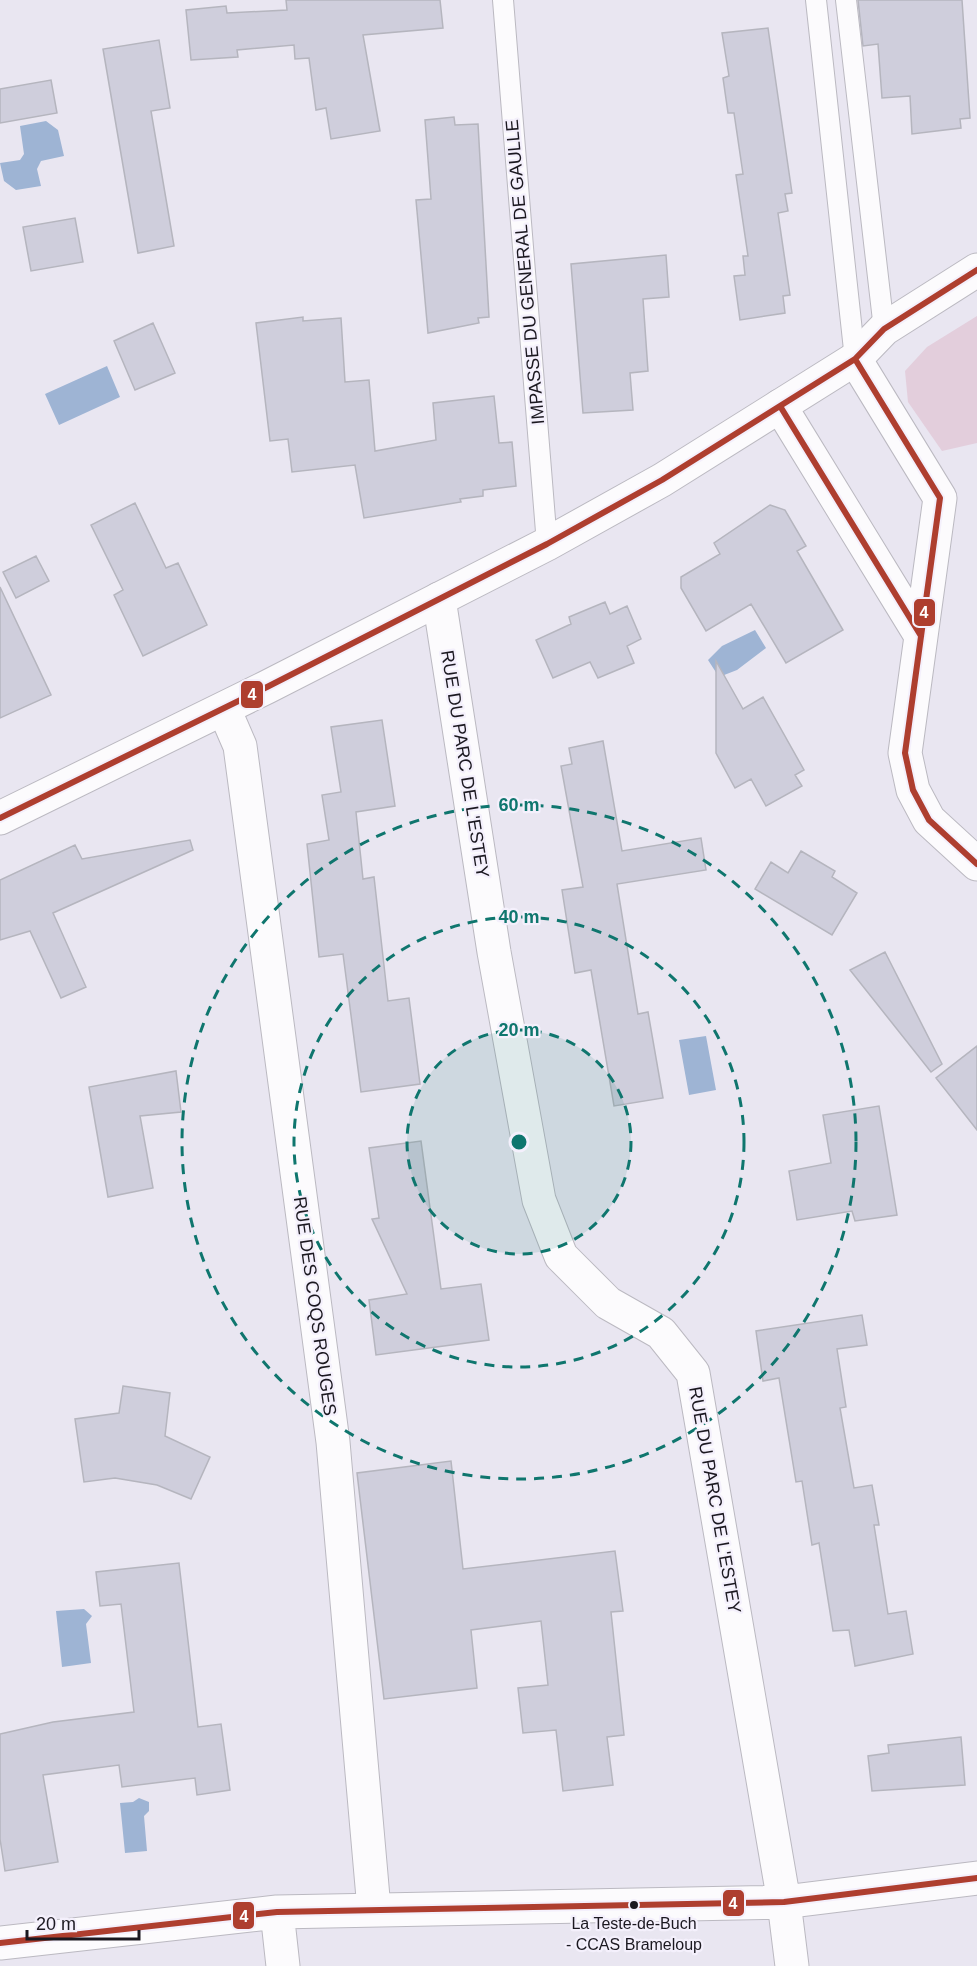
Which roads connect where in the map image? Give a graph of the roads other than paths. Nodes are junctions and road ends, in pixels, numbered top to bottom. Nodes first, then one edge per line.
1 (503, 0) edge
2 (816, 0) edge
3 (846, 0) edge
4 (977, 270) edge
5 (884, 329) junction
6 (855, 359) junction
7 (780, 406) junction
8 (547, 544) junction
9 (439, 599) junction
10 (921, 636) junction
11 (224, 709) junction
12 (0, 818) edge
13 (977, 864) edge
14 (977, 1878) edge
15 (784, 1902) junction
16 (374, 1909) junction
17 (277, 1912) junction
18 (0, 1943) edge
19 (283, 1966) edge
20 (792, 1966) edge

1 - 8 lane, IMPASSE DU GENERAL DE GAULLE
2 - 6 lane
3 - 5 lane
4 - 5 street
5 - 6 street
6 - 7 street
6 - 10 street
7 - 8 street
7 - 10 street
8 - 9 street
9 - 11 street
9 - 15 street, RUE DU PARC DE L'ESTEY
10 - 13 street
11 - 12 street
11 - 16 street, RUE DES COQS ROUGES
14 - 15 street
15 - 16 street
15 - 20 street, RUE DU PARC DE L'ESTEY
16 - 17 street
17 - 18 street
17 - 19 street

